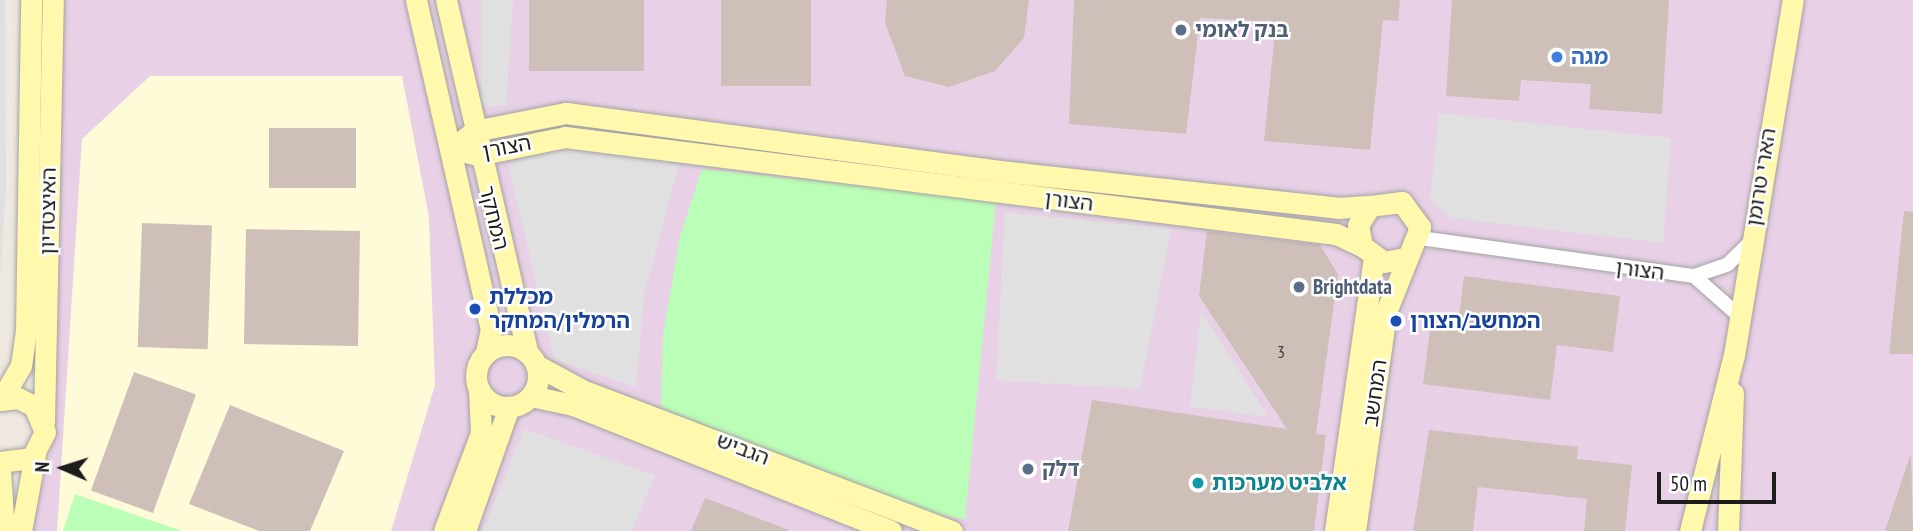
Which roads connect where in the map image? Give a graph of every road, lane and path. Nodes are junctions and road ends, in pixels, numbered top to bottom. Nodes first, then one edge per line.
1 (31, 0) edge
2 (53, 0) edge
3 (416, 0) edge
4 (446, 0) edge
5 (1793, 0) edge
6 (474, 131) junction
7 (452, 149) junction
8 (478, 155) junction
9 (1000, 171) junction
10 (1000, 193) junction
11 (1370, 206) junction
12 (1420, 238) junction
13 (1750, 243) junction
14 (1368, 252) junction
15 (1405, 258) junction
16 (1694, 276) junction
17 (1739, 316) junction
18 (486, 353) junction
19 (1734, 355) junction
20 (532, 358) junction
21 (479, 389) junction
22 (531, 396) junction
23 (0, 400) edge
24 (509, 407) junction
25 (645, 410) junction
26 (44, 422) junction
27 (642, 432) junction
28 (35, 455) junction
29 (0, 462) edge
30 (0, 471) edge
31 (4, 531) edge
32 (20, 531) edge
33 (444, 531) edge
34 (465, 531) edge
35 (891, 531) edge
36 (952, 531) edge
37 (1335, 531) edge
38 (1355, 531) edge
39 (1690, 531) edge
40 (1728, 531) edge

1 - 23 street, האיצטדיון
2 - 26 street, האיצטדיון
3 - 7 street
4 - 6 street, המחקר
5 - 13 street, הארי טרומן
6 - 7 street, הצורן
6 - 8 street, המחקר
6 - 9 street, הצורן
7 - 8 street, הצורן
7 - 18 street
8 - 10 street, הצורן
8 - 20 street, המחקר
9 - 10 street
9 - 11 street, הצורן
10 - 14 street, הצורן
11 - 12 street
11 - 14 street
12 - 15 street
12 - 16 street, הצורן
13 - 16 street, הצורן
13 - 17 street, הארי טרומן
14 - 15 street
14 - 37 street, המחשב
15 - 38 street, המחשב
16 - 17 street, הצורן
17 - 19 street, הארי טרומן
18 - 20 street
18 - 21 street
19 - 39 street, הארי טרומן
19 - 40 street, הארי טרומן
20 - 22 street
20 - 25 street, הגביש
21 - 24 street
21 - 33 street
22 - 24 street
22 - 27 street, הגביש
23 - 26 street
24 - 34 street
25 - 27 street
25 - 36 street, הגביש
26 - 28 street, האיצטדיון
27 - 35 street, הגביש
28 - 29 street
28 - 32 street, האיצטדיון
30 - 31 street

